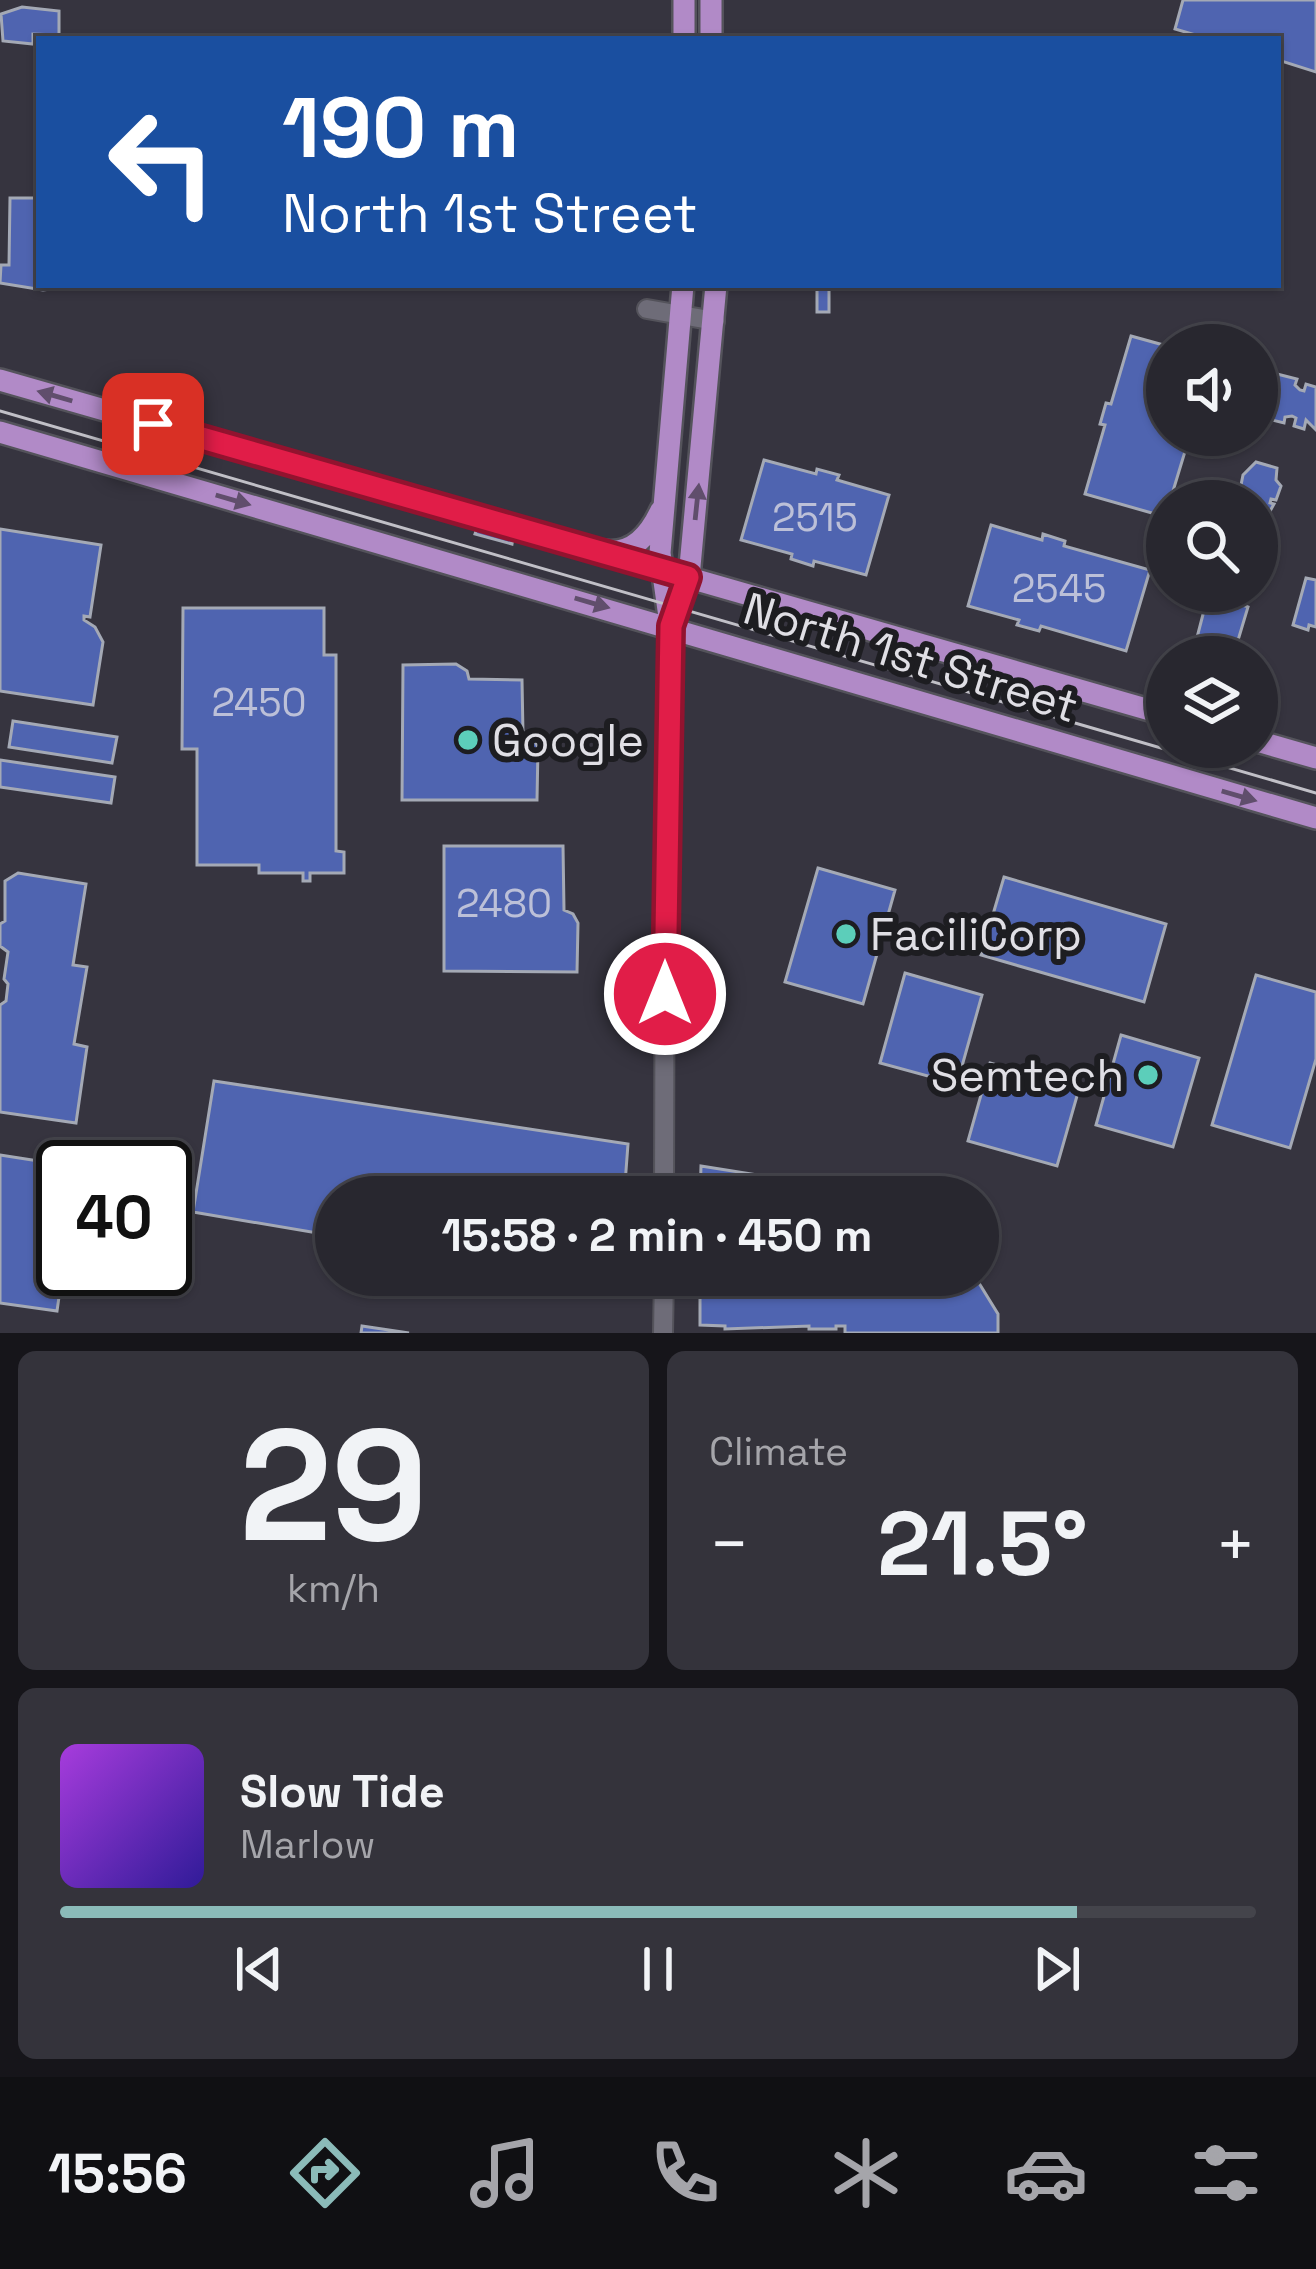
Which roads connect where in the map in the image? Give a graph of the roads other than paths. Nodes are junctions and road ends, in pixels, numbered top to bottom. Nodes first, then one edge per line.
1 (684, 0) edge
2 (711, 0) edge
3 (684, 36) edge
4 (711, 36) edge
5 (683, 288) edge
6 (716, 288) edge
7 (647, 309) dead end
8 (682, 315) junction
9 (715, 321) junction
10 (0, 380) edge
11 (0, 431) edge
12 (664, 504) junction
13 (583, 548) junction
14 (660, 569) junction
15 (688, 577) junction
16 (671, 626) junction
17 (1146, 709) edge
18 (1278, 747) edge
19 (1316, 758) edge
20 (1316, 818) edge
21 (664, 1176) edge
22 (664, 1296) edge
23 (663, 1333) edge

1 - 3 main road
2 - 4 main road
5 - 8 main road
6 - 9 main road
7 - 8 street
8 - 9 street
8 - 12 main road
15 -> 9 main road
13 -> 10 main road, North 1st Street
11 -> 16 main road, North 1st Street
12 - 13 main road
12 - 14 main road
13 - 14 main road, North 1st Street
14 - 15 main road, North 1st Street
14 - 16 main road
15 - 16 main road
15 - 17 main road, North 1st Street
16 -> 20 main road, North 1st Street
16 - 21 street
18 - 19 main road
22 - 23 street

